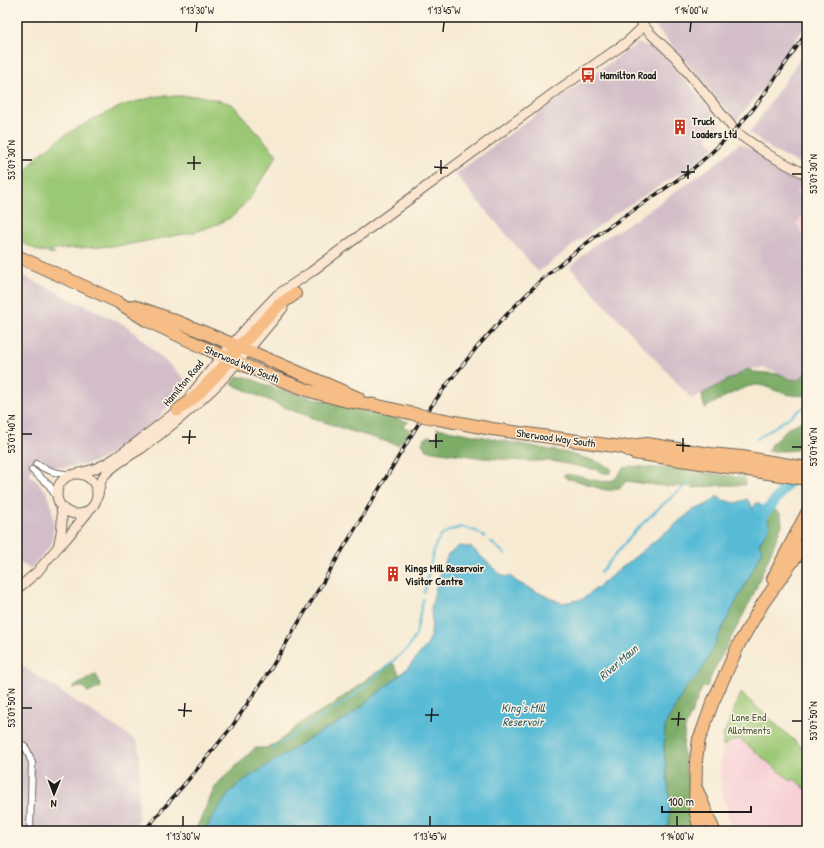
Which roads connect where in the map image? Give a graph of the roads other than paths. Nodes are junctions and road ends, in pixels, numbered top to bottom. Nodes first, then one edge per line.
1 (638, 17) edge
2 (644, 26) junction
3 (807, 175) edge
4 (17, 256) edge
5 (312, 272) junction
6 (295, 294) joint
7 (118, 302) junction
8 (234, 353) junction
9 (374, 405) junction
10 (178, 410) joint
11 (741, 463) junction
12 (807, 463) edge
13 (36, 464) dead end
14 (792, 466) junction
15 (32, 470) dead end
16 (74, 474) junction
17 (804, 479) edge
18 (98, 495) junction
19 (59, 502) junction
20 (88, 512) junction
21 (807, 513) edge
22 (807, 541) edge
23 (58, 546) junction
24 (17, 588) edge
25 (763, 603) junction
26 (17, 741) edge
27 (696, 786) junction
28 (705, 808) junction
29 (30, 831) edge
30 (700, 831) edge
31 (707, 831) edge
32 (714, 831) edge

1 - 2 street
2 - 3 street
2 - 5 street, Hamilton Road
4 - 7 highway, Sherwood Way South
5 - 6 street, Hamilton Road
5 - 8 street, Hamilton Road
6 - 8 highway
7 - 8 highway, Sherwood Way South
7 - 8 highway, Sherwood Way South
8 - 9 highway, Sherwood Way South
8 - 9 highway, Sherwood Way South
8 - 10 highway
8 - 18 street, Hamilton Road
9 - 11 highway, Sherwood Way South, bridge
10 - 16 street, Hamilton Road
11 - 14 highway, Sherwood Way South
11 - 17 highway, Sherwood Way South
12 - 14 highway
13 - 16 street
14 - 17 highway, Sherwood Way South
15 - 19 street
16 - 18 street
16 - 19 street, Hamilton Road
18 - 20 street, Hamilton Road
19 - 20 street
19 - 23 street, Hamilton Road
20 - 23 street, Hamilton Road
21 - 25 highway
22 - 25 highway
23 - 24 street, Hamilton Road
25 - 27 highway
26 - 29 street
27 - 28 highway
27 - 30 highway
28 - 31 highway
28 - 32 highway

